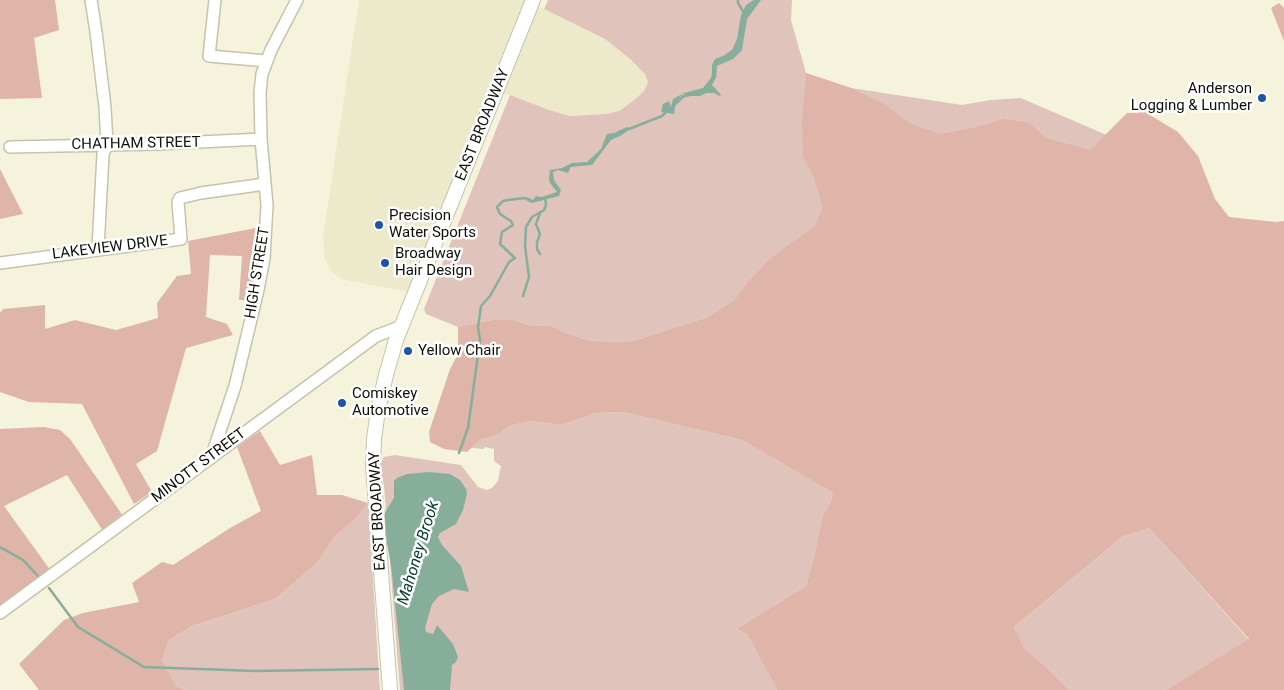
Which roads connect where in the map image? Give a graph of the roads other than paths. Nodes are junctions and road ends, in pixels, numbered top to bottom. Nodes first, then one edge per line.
1 (91, 0) edge
2 (215, 0) edge
3 (297, 0) edge
4 (534, 0) edge
5 (267, 61) junction
6 (261, 139) junction
7 (107, 145) junction
8 (10, 147) dead end
9 (266, 184) junction
10 (98, 249) junction
11 (0, 263) edge
12 (402, 326) junction
13 (210, 459) junction
14 (0, 612) edge
15 (390, 690) edge

1 - 7 street
2 - 5 street
3 - 5 street, HIGH STREET
4 - 12 main road, EAST BROADWAY
5 - 6 street, HIGH STREET
6 - 7 street, CHATHAM STREET
6 - 9 street, HIGH STREET
7 - 8 street, CHATHAM STREET
7 - 10 street
9 - 10 street, LAKEVIEW DRIVE
9 - 13 street, HIGH STREET
10 - 11 street, LAKEVIEW DRIVE
12 - 13 street, MINOTT STREET
12 - 15 main road, EAST BROADWAY
13 - 14 street, MINOTT STREET

